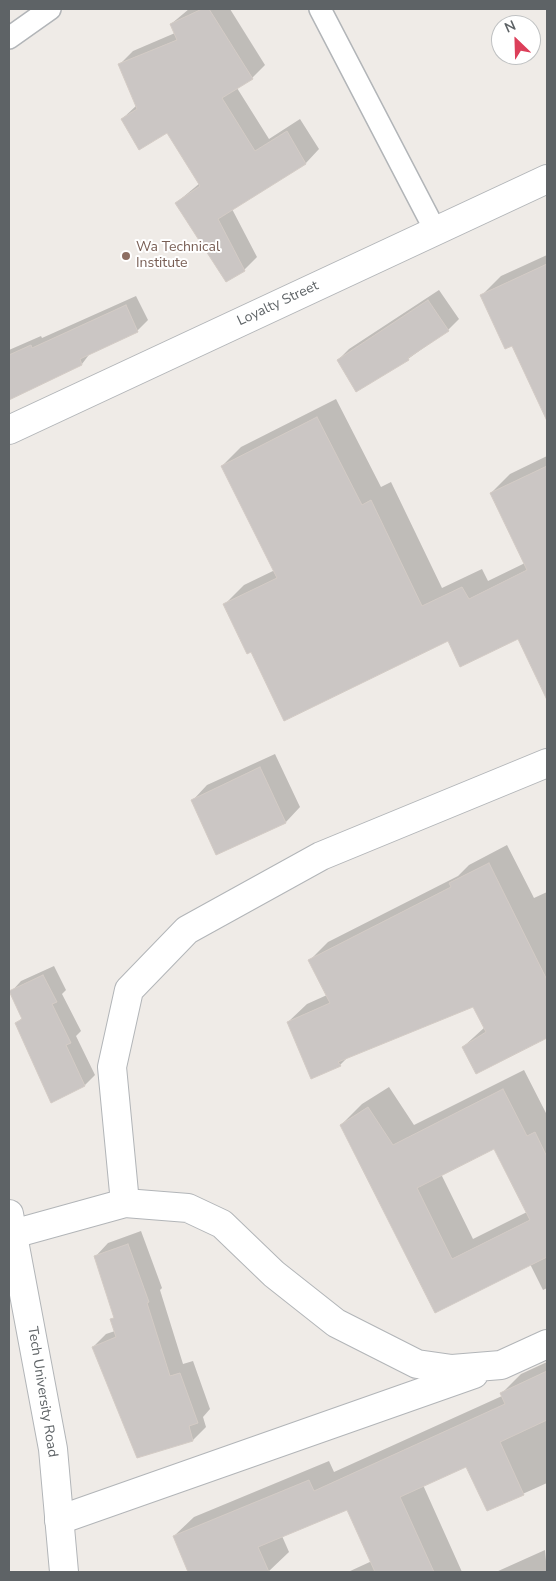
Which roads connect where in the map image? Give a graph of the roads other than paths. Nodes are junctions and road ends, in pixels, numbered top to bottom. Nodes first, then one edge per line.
1 (50, 9) edge
2 (320, 9) edge
3 (9, 38) edge
4 (547, 179) edge
5 (435, 230) junction
6 (9, 430) edge
7 (547, 763) edge
8 (125, 1202) junction
9 (11, 1224) edge
10 (547, 1344) edge
11 (501, 1365) junction
12 (59, 1520) junction
13 (64, 1572) edge

1 - 3 lane
2 - 5 lane
4 - 5 street, Loyalty Street
5 - 6 street, Loyalty Street
7 - 8 street
8 - 9 street
8 - 11 street
9 - 12 street, Tech University Road
10 - 11 street
11 - 12 street
12 - 13 street, Tech University Road

